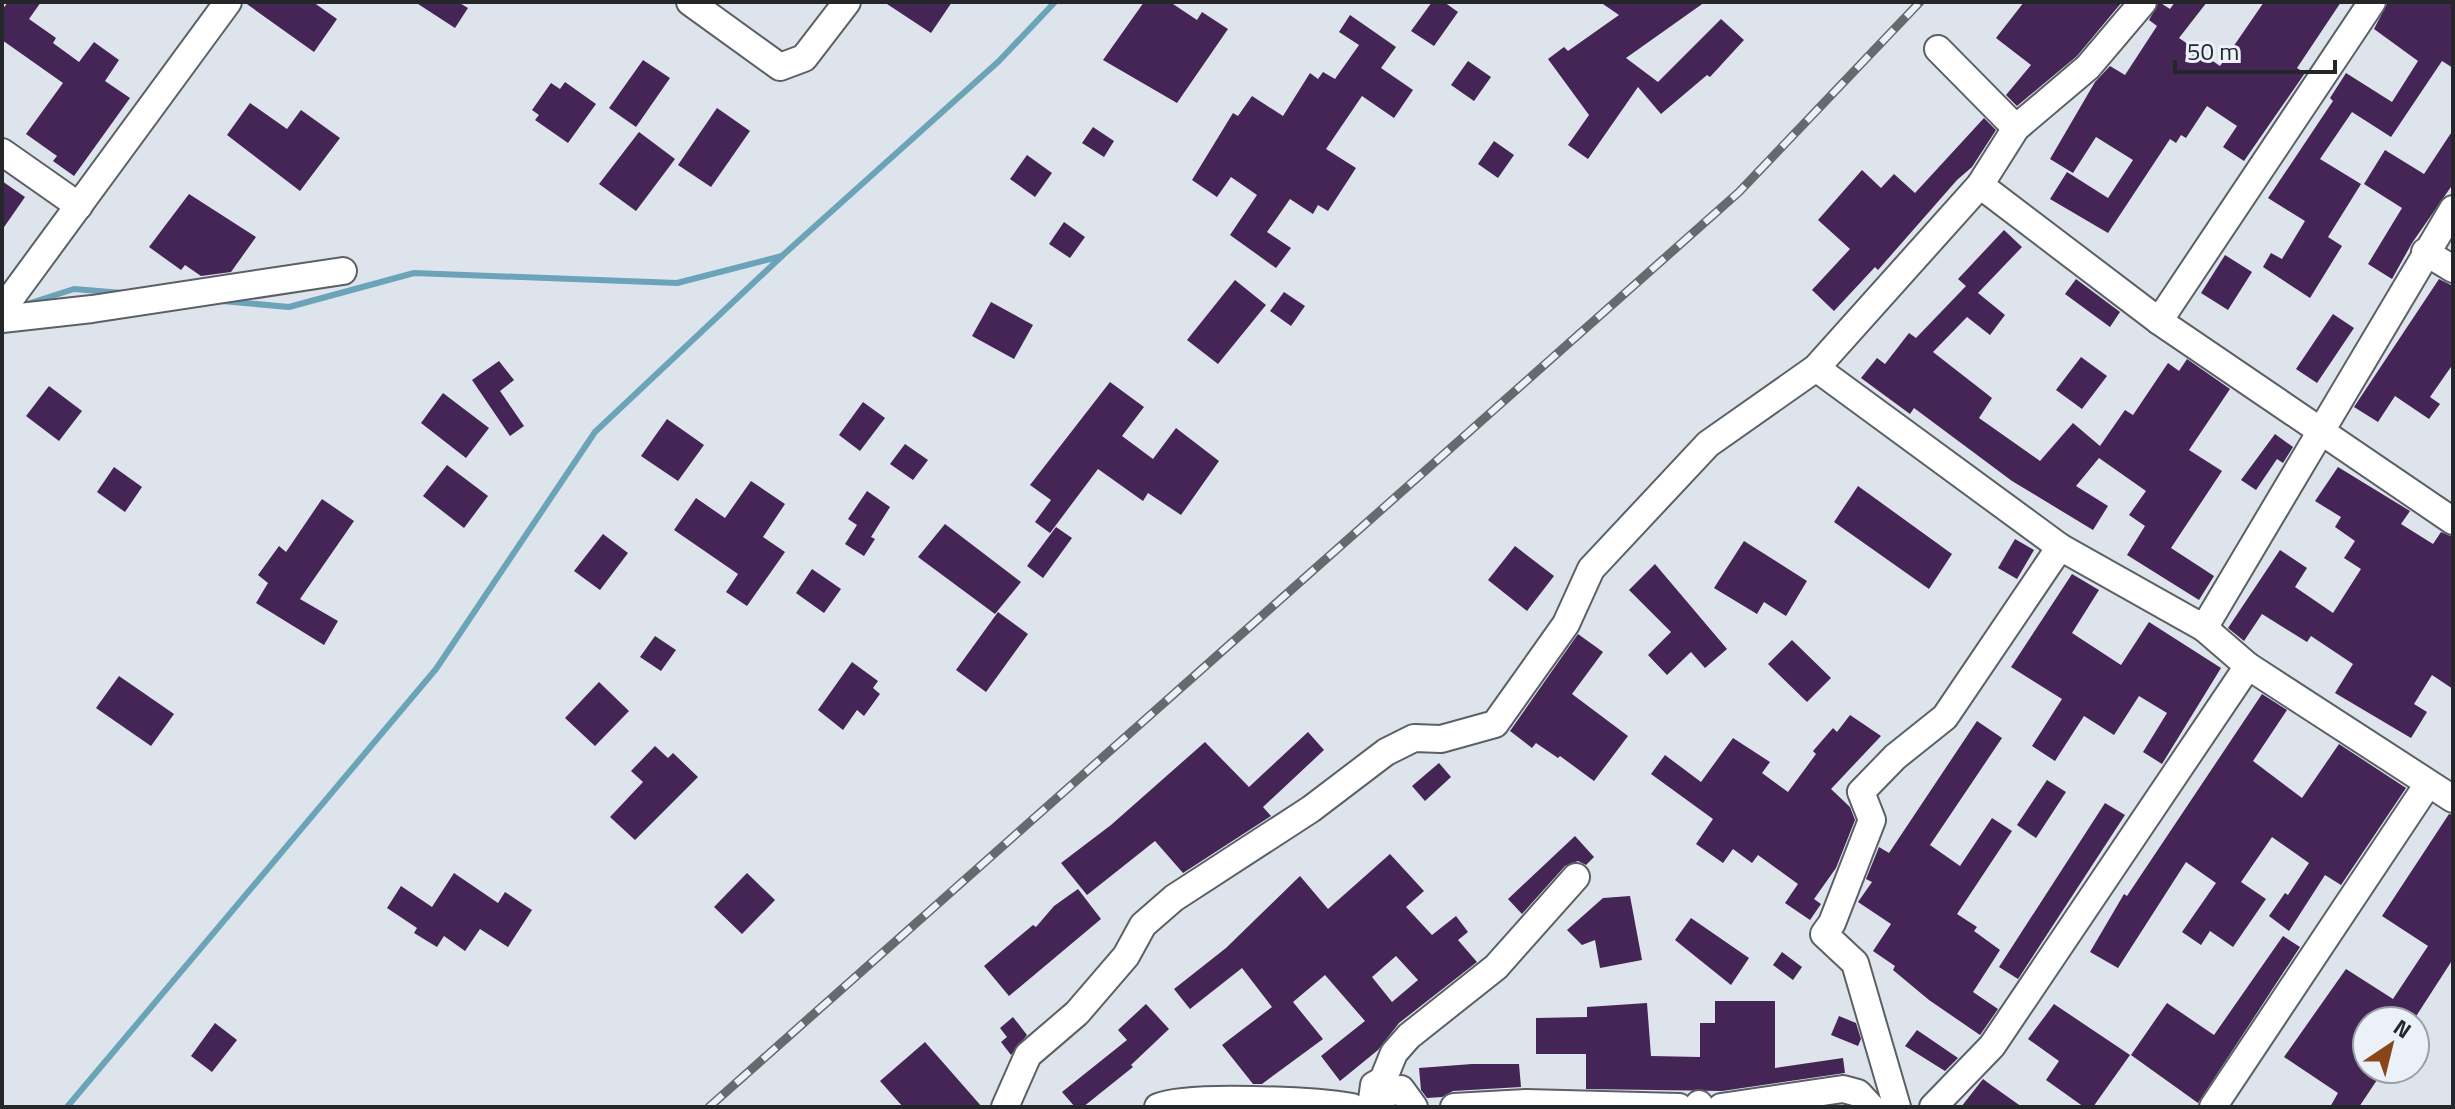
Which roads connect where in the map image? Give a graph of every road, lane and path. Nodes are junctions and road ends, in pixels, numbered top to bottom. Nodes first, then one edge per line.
1 (228, 2) edge
2 (690, 2) edge
3 (847, 2) edge
4 (2143, 2) edge
5 (2372, 2) edge
6 (1938, 49) dead end
7 (2016, 128) junction
8 (2, 152) edge
9 (1980, 185) junction
10 (79, 206) junction
11 (2453, 209) edge
12 (2425, 252) junction
13 (2453, 269) edge
14 (343, 271) dead end
15 (2, 310) edge
16 (2, 319) edge
17 (2159, 321) junction
18 (1816, 368) junction
19 (2319, 431) junction
20 (2453, 521) edge
21 (2060, 547) junction
22 (2204, 628) junction
23 (2248, 666) junction
24 (2428, 784) junction
25 (2453, 799) edge
26 (1576, 877) dead end
27 (1005, 1107) edge
28 (1158, 1107) edge
29 (1352, 1107) edge
30 (1372, 1107) edge
31 (1414, 1107) edge
32 (1454, 1107) edge
33 (1699, 1107) edge
34 (1871, 1107) edge
35 (1897, 1107) edge
36 (1933, 1107) edge
37 (2213, 1107) edge

1 - 10 street
2 - 3 street
4 - 7 street
5 - 17 street
6 - 7 street
7 - 9 street
8 - 10 street
9 - 17 street
9 - 18 street
10 - 15 street
11 - 12 street
12 - 13 street
12 - 19 street
14 - 16 street
17 - 19 street
18 - 21 street
18 - 27 street
19 - 20 street
19 - 22 street
21 - 22 street
21 - 35 street
22 - 23 street
23 - 24 street
23 - 36 street
24 - 25 street
24 - 37 street
26 - 30 street
28 - 29 street
30 - 31 street
32 - 33 street
33 - 34 street

